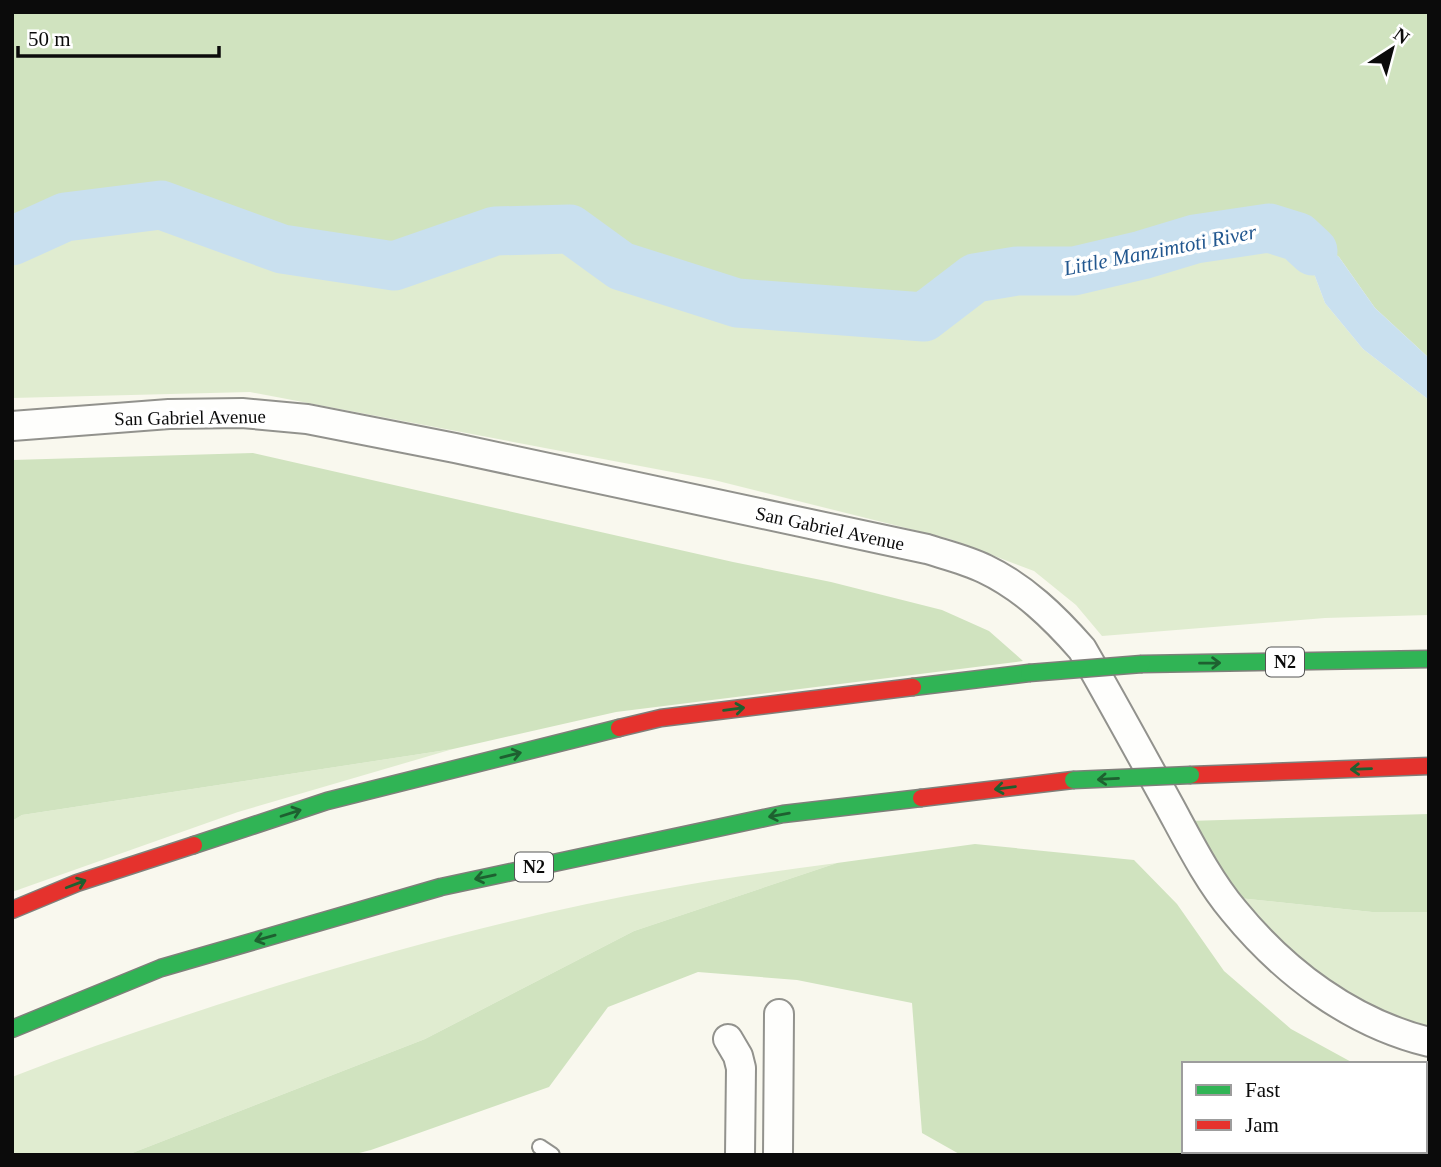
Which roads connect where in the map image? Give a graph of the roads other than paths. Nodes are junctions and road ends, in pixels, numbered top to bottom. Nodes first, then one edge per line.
1 (12, 426) edge
2 (1429, 659) edge
3 (1429, 766) edge
4 (12, 910) edge
5 (779, 1014) dead end
6 (12, 1029) edge
7 (728, 1039) dead end
8 (1429, 1042) edge
9 (740, 1155) edge
10 (778, 1155) edge

1 - 8 street, San Gabriel Avenue
4 -> 2 highway, N2, bridge
3 -> 6 highway, N2, bridge
5 - 10 street
7 - 9 street

